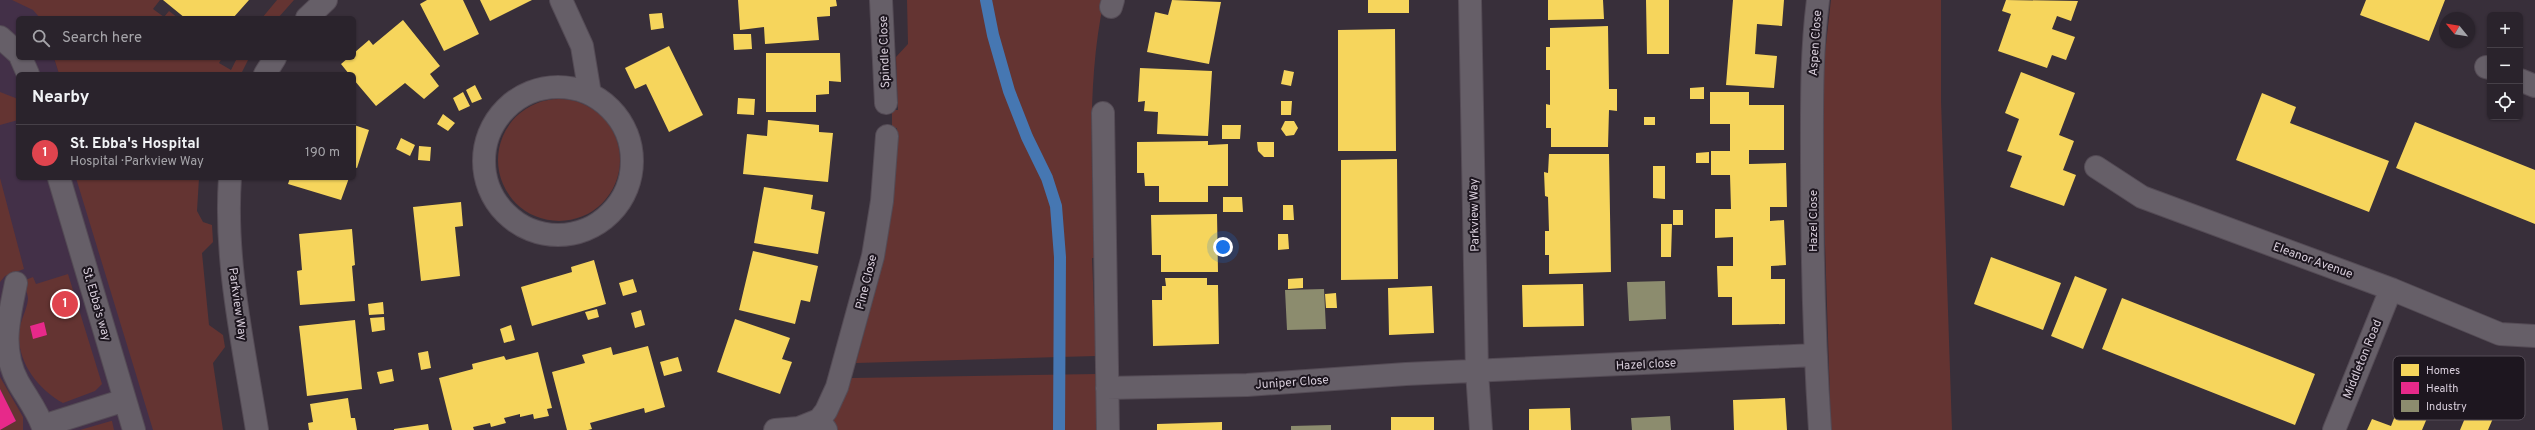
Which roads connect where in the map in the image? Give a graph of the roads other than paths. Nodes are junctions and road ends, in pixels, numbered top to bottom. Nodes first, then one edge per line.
1 (326, 0) edge
2 (561, 0) edge
3 (881, 0) edge
4 (1470, 0) edge
5 (1818, 0) edge
6 (310, 16) edge
7 (0, 37) edge
8 (16, 51) edge
9 (583, 57) junction
10 (22, 60) edge
11 (274, 60) edge
12 (27, 72) edge
13 (266, 72) edge
14 (2523, 81) edge
15 (2535, 86) edge
16 (558, 87) junction
17 (1812, 87) joint
18 (590, 94) junction
19 (886, 103) dead end
20 (1103, 113) dead end
21 (887, 136) dead end
22 (2096, 167) dead end
23 (60, 180) edge
24 (230, 180) edge
25 (16, 283) dead end
26 (2391, 289) junction
27 (2535, 336) edge
28 (1815, 355) junction
29 (1477, 372) junction
30 (1107, 388) junction
31 (125, 400) junction
32 (822, 425) edge
33 (43, 428) edge
34 (134, 430) edge
35 (257, 430) edge
36 (774, 430) edge
37 (1108, 430) edge
38 (1480, 430) edge
39 (1820, 430) edge
40 (2334, 430) edge

1 - 6 street
2 - 9 street
3 - 19 street, Spindle Close
4 - 29 street, Parkview Way
5 - 17 street, Aspen Close
7 - 8 street
9 - 16 street
9 - 18 street
10 - 12 street
11 - 13 street
14 - 15 street
16 - 18 street
16 - 18 street
17 - 28 street, Hazel Close
20 - 30 street
21 - 32 street, Pine Close
22 - 26 street, Eleanor Avenue
23 - 31 street, St. Ebba's way
24 - 35 street, Parkview Way
25 - 33 street
26 - 27 street, Eleanor Avenue
26 - 40 street, Middleton Road
28 - 29 street, Hazel close
28 - 39 street, Hazel Close
29 - 30 street, Juniper Close
29 - 38 street, Parkview Way
30 - 37 street
31 - 33 street
31 - 34 street, St. Ebba's way
32 - 36 street, Pine Close

